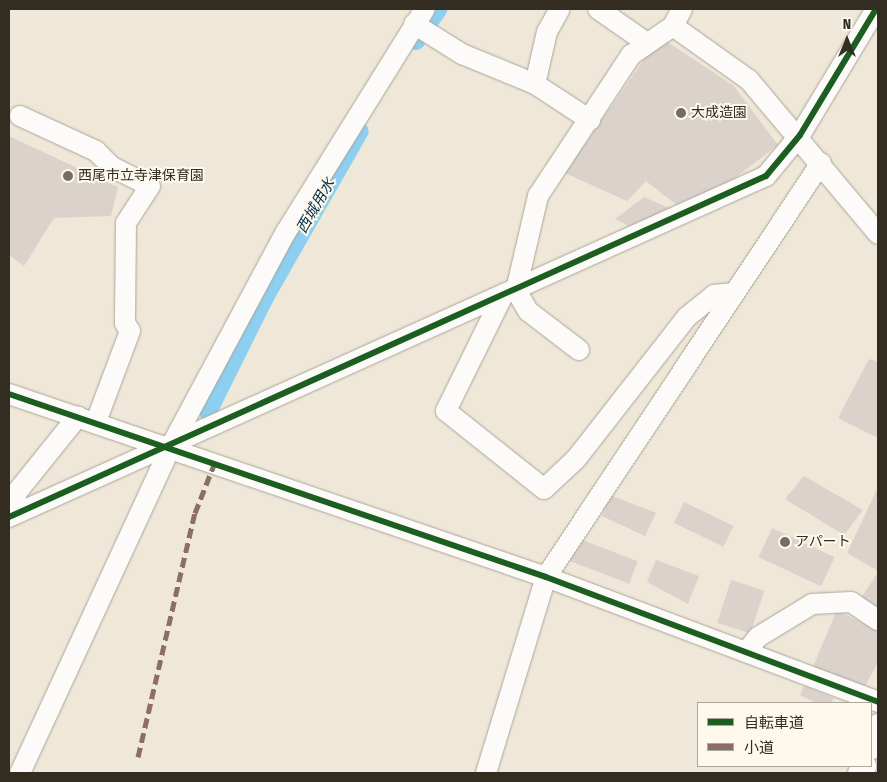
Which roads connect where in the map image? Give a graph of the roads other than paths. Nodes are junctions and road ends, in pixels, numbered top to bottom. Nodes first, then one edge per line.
1 (560, 9) edge
2 (598, 9) edge
3 (873, 12) edge
4 (420, 16) edge
5 (678, 17) edge
6 (644, 42) junction
7 (535, 84) junction
8 (20, 116) dead end
9 (590, 120) junction
10 (800, 135) junction
11 (821, 163) junction
12 (878, 234) edge
13 (509, 293) junction
14 (734, 293) junction
15 (579, 350) dead end
16 (9, 394) edge
17 (87, 419) junction
18 (170, 448) junction
19 (10, 516) edge
20 (546, 577) junction
21 (878, 620) edge
22 (748, 652) junction
23 (878, 702) edge
24 (878, 726) edge
25 (872, 743) edge
26 (20, 773) edge
27 (486, 773) edge

1 - 7 street
2 - 6 street
3 - 10 street
4 - 7 street
4 - 18 street
5 - 6 street
5 - 10 street
6 - 9 street
7 - 9 street
8 - 17 street
9 - 13 street
10 - 11 street
10 - 13 street
11 - 12 street
11 - 14 street
13 - 14 street
13 - 15 street
13 - 18 street
14 - 20 street
16 - 17 street
17 - 18 street
17 - 19 street
18 - 19 street
18 - 20 street
18 - 26 street
20 - 22 street
20 - 27 street
21 - 22 street
22 - 23 street
24 - 25 main road

